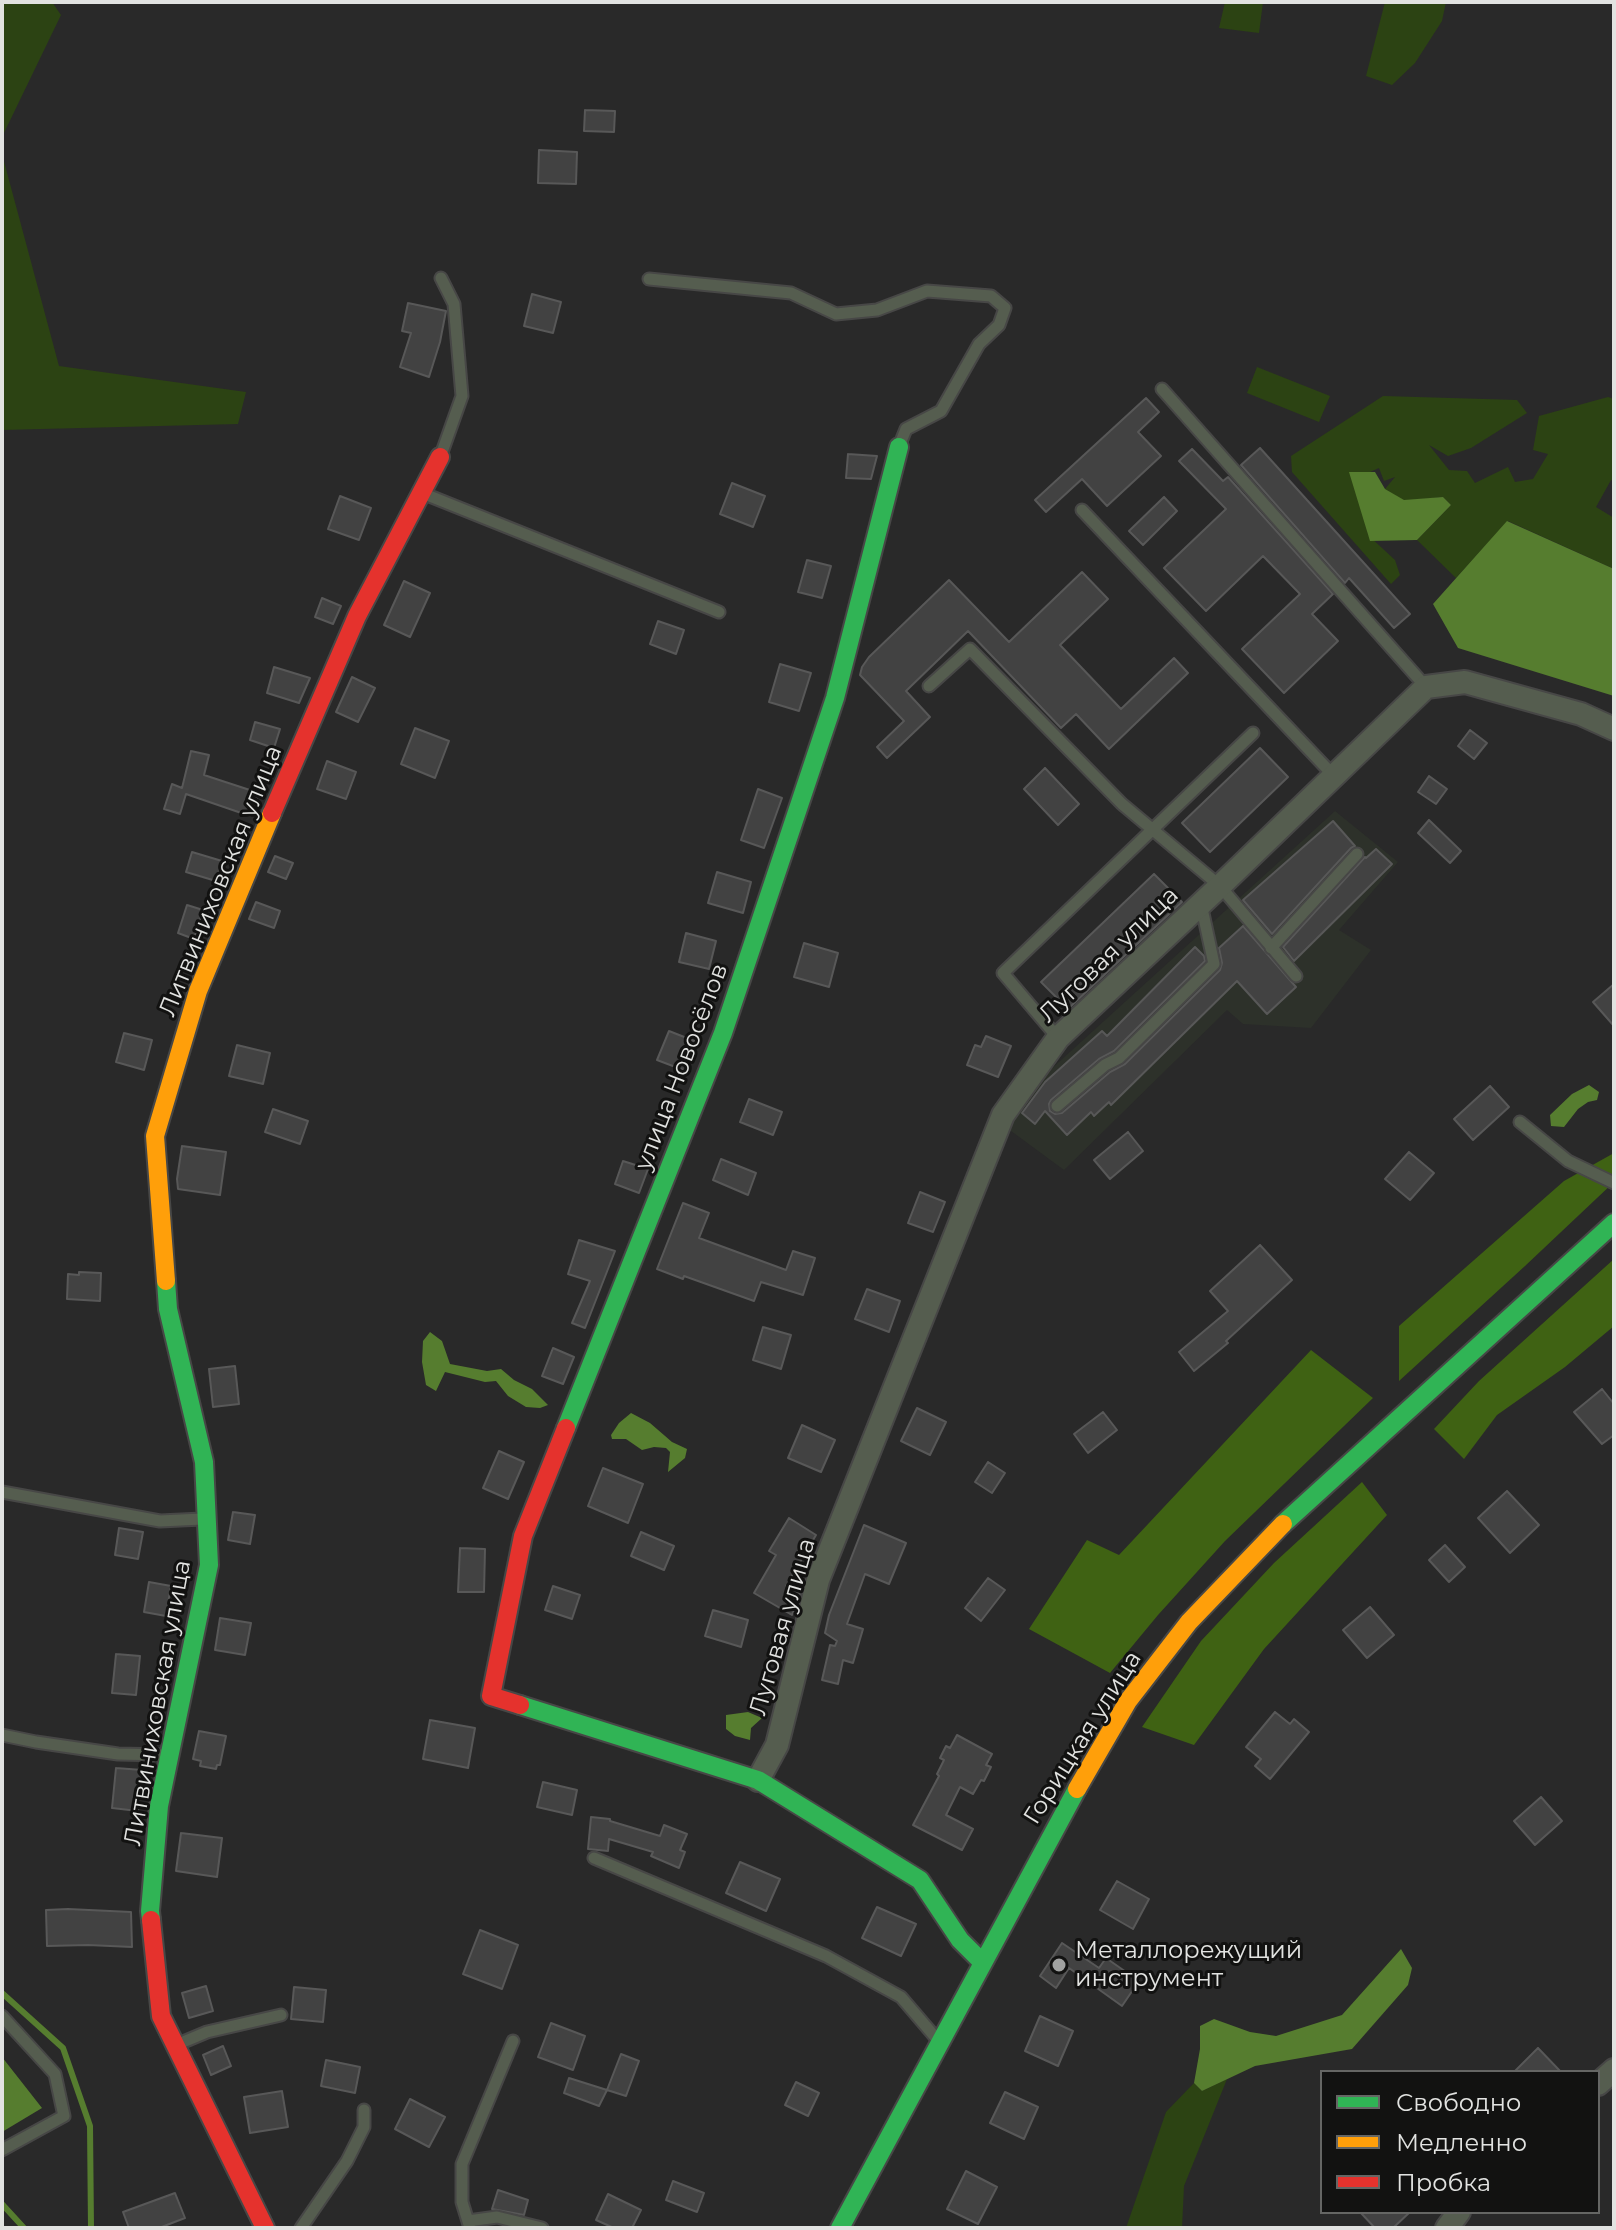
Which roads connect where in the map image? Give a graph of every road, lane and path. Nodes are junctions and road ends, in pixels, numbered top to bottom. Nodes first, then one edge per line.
1 (441, 278) dead end
2 (649, 279) dead end
3 (1162, 389) dead end
4 (899, 447) joint
5 (440, 457) joint
6 (421, 493) junction
7 (1082, 510) dead end
8 (719, 612) dead end
9 (929, 686) dead end
10 (1426, 687) junction
11 (1614, 729) edge
12 (1253, 733) dead end
13 (1334, 776) junction
14 (1153, 830) junction
15 (1357, 854) dead end
16 (1220, 886) junction
17 (1201, 903) junction
18 (1271, 948) junction
19 (1296, 976) dead end
20 (1058, 1038) junction
21 (1057, 1106) dead end
22 (1520, 1122) dead end
23 (1614, 1183) edge
24 (1614, 1223) edge
25 (2, 1492) edge
26 (207, 1518) junction
27 (2, 1735) edge
28 (170, 1755) junction
29 (758, 1780) junction
30 (594, 1858) dead end
31 (981, 1961) junction
32 (281, 2015) dead end
33 (2, 2016) edge
34 (513, 2041) dead end
35 (939, 2041) junction
36 (175, 2045) junction
37 (364, 2110) dead end
38 (2, 2150) edge
39 (469, 2225) edge
40 (265, 2228) edge
41 (301, 2228) edge
42 (542, 2228) edge
43 (840, 2228) edge

1 - 5 lane
2 - 4 lane
3 - 10 lane
4 - 29 street, улица Новосёлов
5 - 6 street, Литвиниховская улица
6 - 8 lane
6 - 26 street, Литвиниховская улица
7 - 13 lane
9 - 14 lane
10 - 11 street
10 - 13 street, Луговая улица
12 - 14 lane
13 - 16 street, Луговая улица
14 - 16 lane
14 - 20 lane
15 - 18 lane
16 - 17 street, Луговая улица
16 - 18 lane
17 - 20 street, Луговая улица
17 - 21 lane
18 - 19 lane
20 - 29 street, Луговая улица
22 - 23 lane
24 - 31 street, Горицкая улица
25 - 26 lane
26 - 28 street, Литвиниховская улица
27 - 28 lane
28 - 36 street, Литвиниховская улица
29 - 31 street
30 - 35 lane
31 - 35 street, Горицкая улица
32 - 36 lane
33 - 38 lane
34 - 39 lane
35 - 43 street, Горицкая улица
36 - 40 street, Литвиниховская улица
37 - 41 lane
39 - 42 lane

